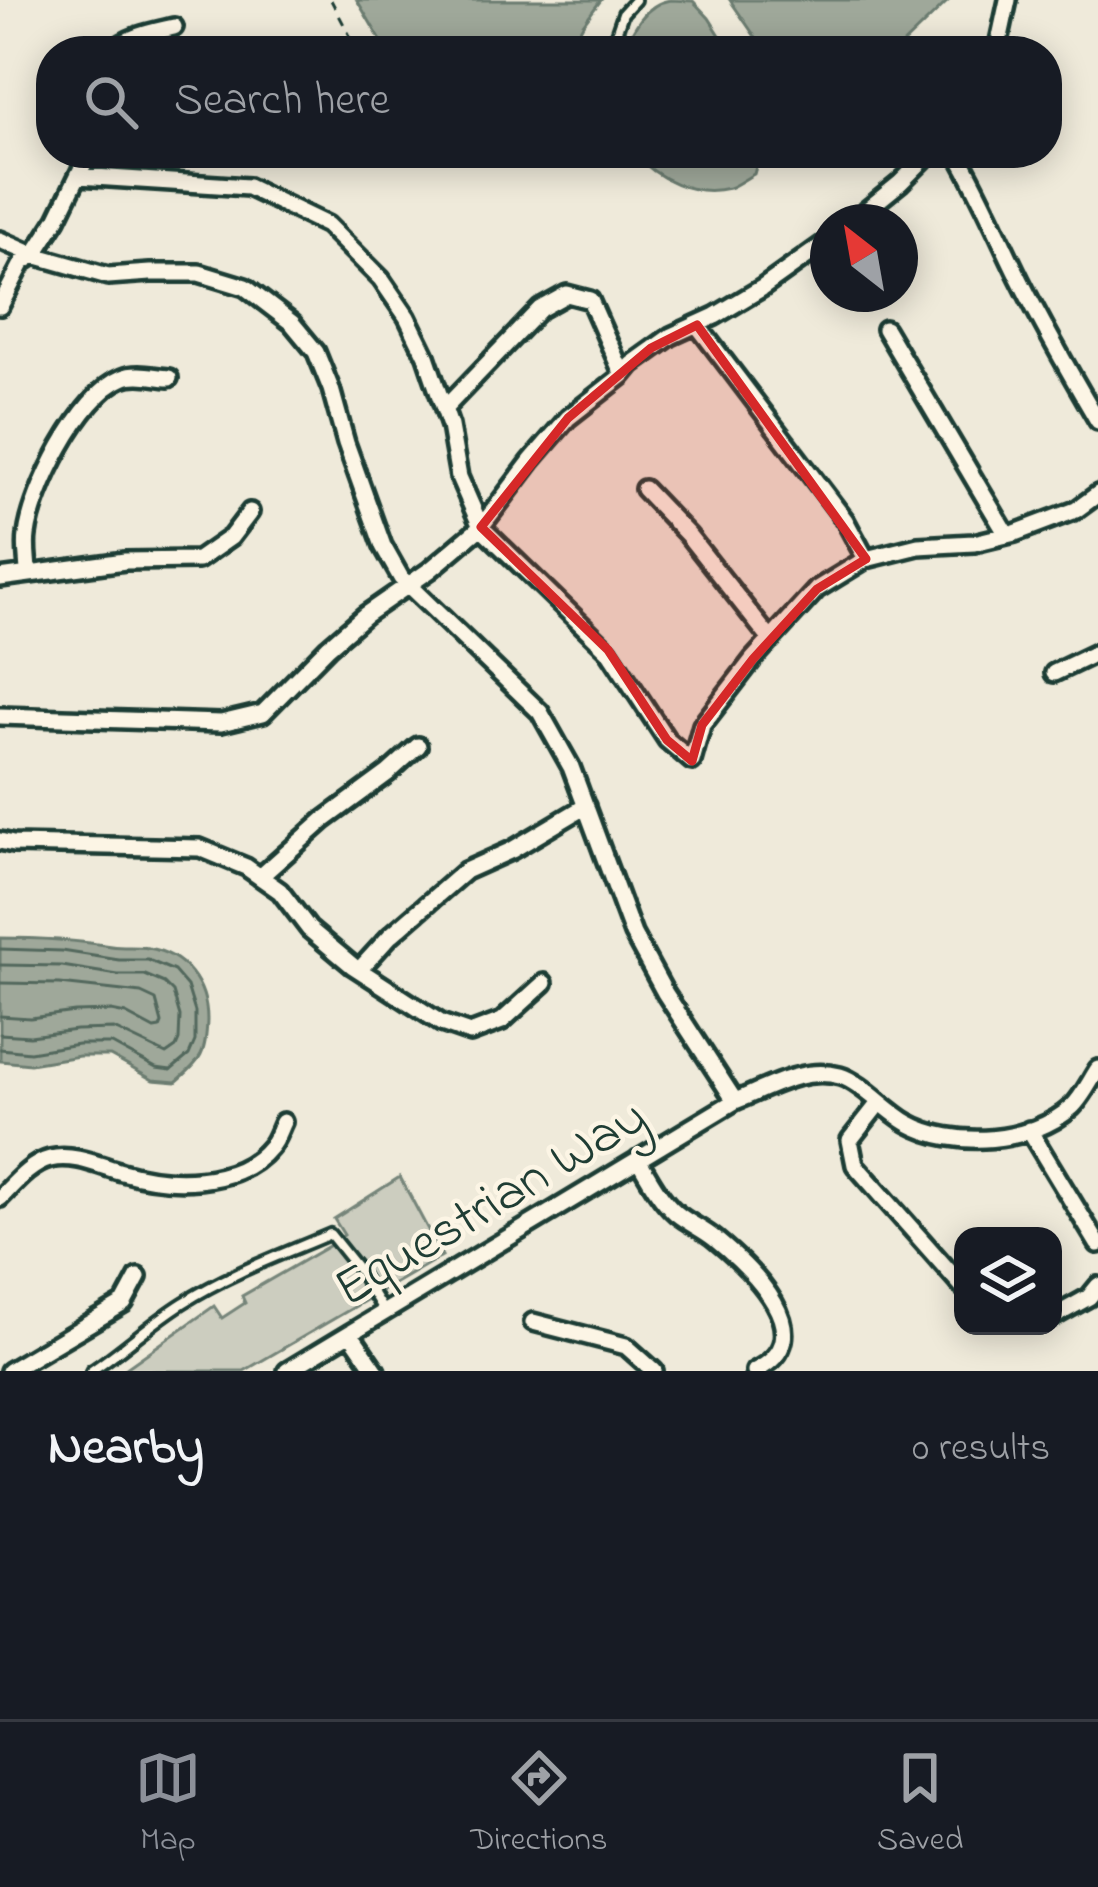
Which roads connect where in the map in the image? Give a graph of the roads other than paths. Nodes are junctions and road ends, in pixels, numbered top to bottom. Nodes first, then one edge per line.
1 (635, 0) edge
2 (1008, 0) edge
3 (174, 27) dead end
4 (138, 36) edge
5 (615, 36) edge
6 (1001, 36) edge
7 (83, 168) edge
8 (914, 168) edge
9 (966, 168) edge
10 (80, 176) junction
11 (874, 204) edge
12 (0, 240) edge
13 (810, 254) edge
14 (34, 255) junction
15 (0, 306) edge
16 (697, 325) junction
17 (885, 329) dead end
18 (623, 375) junction
19 (169, 378) dead end
20 (444, 409) junction
21 (1098, 422) edge
22 (644, 489) dead end
23 (1098, 494) edge
24 (250, 512) dead end
25 (481, 527) junction
26 (1007, 535) junction
27 (866, 559) junction
28 (28, 574) junction
29 (0, 578) edge
30 (410, 586) junction
31 (771, 640) junction
32 (1098, 652) edge
33 (1054, 673) dead end
34 (0, 716) edge
35 (418, 746) dead end
36 (586, 806) junction
37 (0, 841) edge
38 (260, 877) junction
39 (358, 970) junction
40 (544, 983) dead end
41 (1098, 1070) edge
42 (735, 1101) junction
43 (879, 1103) junction
44 (283, 1122) dead end
45 (1029, 1130) junction
46 (638, 1160) junction
47 (0, 1198) edge
48 (1098, 1244) edge
49 (137, 1277) dead end
50 (954, 1277) edge
51 (1098, 1286) edge
52 (384, 1312) junction
53 (1062, 1312) edge
54 (532, 1322) dead end
55 (350, 1333) junction
56 (9, 1371) edge
57 (91, 1371) edge
58 (286, 1371) edge
59 (376, 1371) edge
60 (654, 1371) edge
61 (755, 1371) edge

1 - 5 lane
2 - 6 street
3 - 4 street
7 - 10 street
8 - 11 street
9 - 21 street
10 - 14 street
10 - 20 street
12 - 14 street
13 - 16 street
14 - 15 street
14 - 30 street
16 - 18 street
16 - 27 street
17 - 26 street
18 - 20 street
18 - 25 street
19 - 28 street
20 - 25 street
22 - 31 street
23 - 26 street
24 - 28 street
25 - 30 street
25 - 31 street
26 - 27 street
27 - 31 street
28 - 29 street
30 - 34 street
30 - 36 street
32 - 33 street
35 - 38 street
36 - 39 street
36 - 42 street
37 - 38 street
38 - 39 street
39 - 40 street
41 - 45 street
42 - 43 street, Equestrian Way
42 - 46 street, Equestrian Way
43 - 45 street, Equestrian Way
43 - 50 street
44 - 47 street
45 - 48 street
46 - 52 street, Equestrian Way
46 - 61 street
49 - 56 street
51 - 53 street
52 - 55 street, Equestrian Way
52 - 57 lane
54 - 60 street
55 - 58 street, Equestrian Way
55 - 59 street

